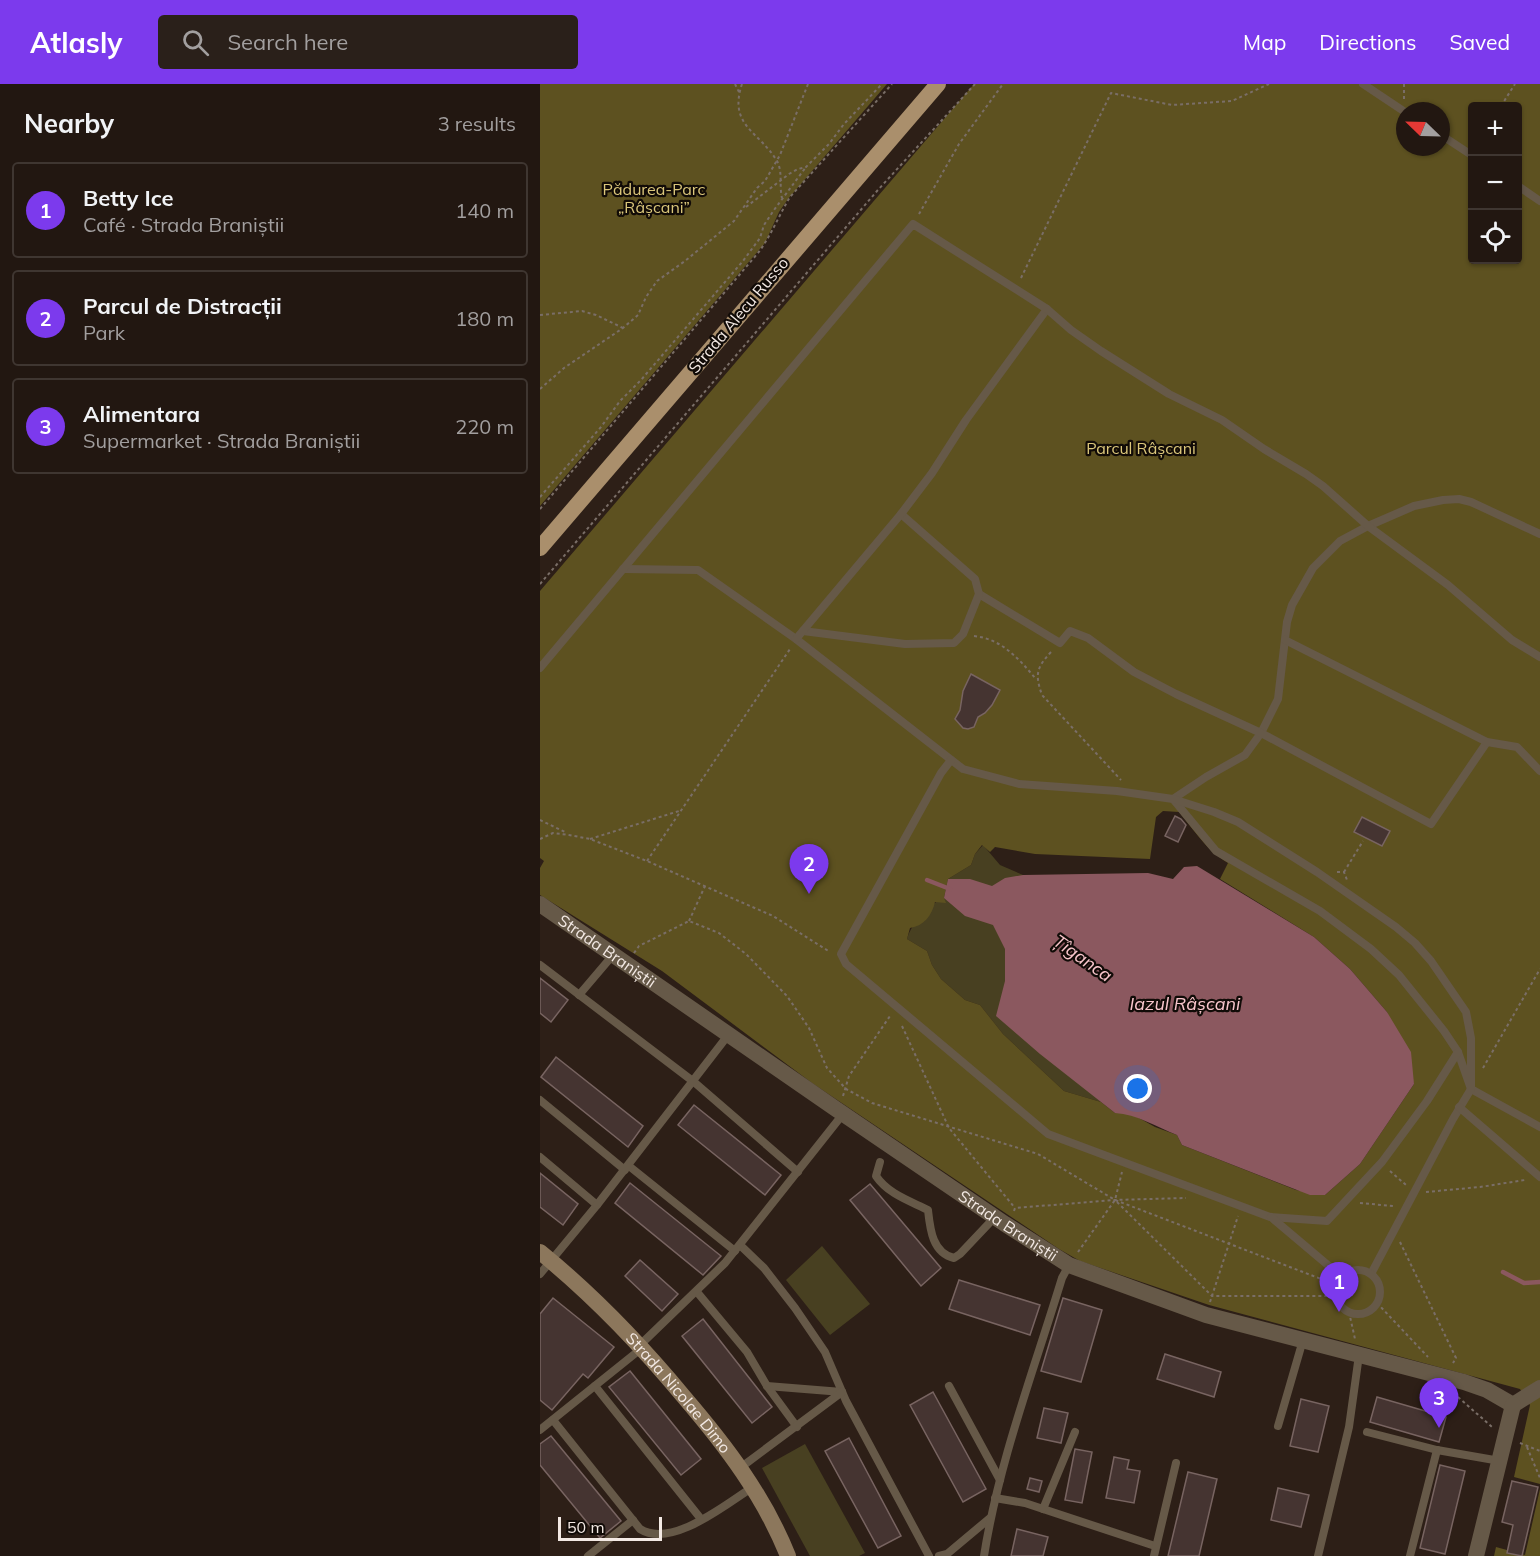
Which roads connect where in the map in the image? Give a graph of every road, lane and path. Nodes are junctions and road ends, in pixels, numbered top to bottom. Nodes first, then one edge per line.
1 (735, 84) edge
2 (742, 84) edge
3 (808, 84) edge
4 (882, 84) edge
5 (892, 84) edge
6 (938, 84) edge
7 (975, 84) edge
8 (1003, 84) edge
9 (1269, 84) edge
10 (1363, 84) edge
11 (1515, 84) edge
12 (739, 92) junction
13 (1504, 102) edge
14 (1396, 106) edge
15 (1450, 141) edge
16 (1468, 153) edge
17 (777, 161) junction
18 (806, 167) junction
19 (781, 180) junction
20 (1522, 189) edge
21 (782, 198) junction
22 (1540, 201) edge
23 (743, 209) junction
24 (913, 224) junction
25 (1016, 289) junction
26 (1047, 309) junction
27 (540, 315) edge
28 (623, 328) junction
29 (540, 389) edge
30 (540, 497) edge
31 (540, 509) edge
32 (900, 514) junction
33 (1368, 525) junction
34 (1540, 534) edge
35 (540, 548) edge
36 (623, 569) junction
37 (540, 584) edge
38 (979, 594) junction
39 (803, 631) junction
40 (963, 634) junction
41 (796, 639) junction
42 (1285, 640) junction
43 (1060, 644) junction
44 (1540, 657) edge
45 (540, 668) edge
46 (1036, 679) junction
47 (1262, 733) junction
48 (1487, 742) junction
49 (951, 760) junction
50 (1540, 771) edge
51 (1133, 793) junction
52 (1173, 799) junction
53 (680, 811) junction
54 (540, 820) edge
55 (570, 835) junction
56 (540, 839) edge
57 (590, 839) junction
58 (1363, 842) dead end
59 (647, 861) junction
60 (1344, 872) dead end
61 (705, 886) junction
62 (540, 904) edge
63 (689, 921) junction
64 (639, 946) dead end
65 (841, 954) junction
66 (613, 955) junction
67 (540, 965) edge
68 (1540, 969) edge
69 (579, 995) junction
70 (891, 1002) junction
71 (729, 1034) junction
72 (1458, 1052) junction
73 (694, 1082) junction
74 (846, 1089) junction
75 (1471, 1089) junction
76 (540, 1100) edge
77 (1460, 1107) junction
78 (840, 1111) junction
79 (1540, 1127) edge
80 (949, 1128) junction
81 (540, 1157) edge
82 (880, 1162) dead end
83 (1124, 1162) junction
84 (1382, 1162) junction
85 (627, 1168) junction
86 (798, 1172) junction
87 (1540, 1177) edge
88 (1529, 1180) dead end
89 (1414, 1193) junction
90 (1192, 1198) dead end
91 (1115, 1200) junction
92 (1345, 1202) junction
93 (597, 1205) junction
94 (1241, 1206) junction
95 (1016, 1208) junction
96 (1406, 1208) junction
97 (1270, 1217) junction
98 (1000, 1220) junction
99 (1394, 1230) junction
100 (1229, 1243) junction
101 (738, 1248) junction
102 (546, 1256) edge
103 (1069, 1264) junction
104 (540, 1274) edge
105 (1371, 1274) junction
106 (1342, 1277) junction
107 (1337, 1286) junction
108 (697, 1292) junction
109 (1212, 1296) junction
110 (1336, 1296) junction
111 (1377, 1303) junction
112 (1209, 1305) dead end
113 (1349, 1312) junction
114 (1303, 1340) junction
115 (641, 1347) junction
116 (1359, 1355) junction
117 (1447, 1377) junction
118 (595, 1386) junction
119 (766, 1386) junction
120 (949, 1386) dead end
121 (1540, 1388) edge
122 (842, 1392) junction
123 (1458, 1397) dead end
124 (1513, 1405) junction
125 (553, 1420) junction
126 (1278, 1426) dead end
127 (797, 1427) junction
128 (540, 1430) edge
129 (1075, 1432) dead end
130 (1367, 1432) dead end
131 (1505, 1437) junction
132 (1437, 1450) junction
133 (1540, 1452) edge
134 (1500, 1461) junction
135 (1176, 1463) dead end
136 (740, 1468) junction
137 (1540, 1478) edge
138 (1000, 1480) junction
139 (753, 1487) junction
140 (995, 1498) junction
141 (1043, 1509) junction
142 (990, 1518) junction
143 (701, 1519) junction
144 (633, 1520) junction
145 (1155, 1546) junction
146 (588, 1556) edge
147 (788, 1556) edge
148 (929, 1556) edge
149 (939, 1556) edge
150 (984, 1556) edge
151 (1154, 1556) edge
152 (1318, 1556) edge
153 (1410, 1556) edge
154 (1476, 1556) edge

1 - 12 path
2 - 12 path
3 - 17 path
4 - 18 path
5 - 31 path
6 - 35 main road, Strada Alecu Russo
7 - 37 path
8 - 24 path
9 - 25 path
10 - 14 lane
11 - 13 path
12 - 17 path
15 - 16 lane
17 - 19 path
17 - 23 path
18 - 19 path
18 - 21 path
19 - 21 path
19 - 23 path
20 - 22 lane
21 - 30 path
23 - 28 path
24 - 25 lane
24 - 36 lane
25 - 26 lane
26 - 32 lane
26 - 33 lane
27 - 28 path
28 - 29 path
32 - 38 lane
32 - 39 lane
33 - 34 lane
33 - 42 lane
33 - 44 lane
36 - 41 lane
36 - 45 lane
38 - 40 lane
38 - 43 lane
39 - 40 lane
39 - 41 lane
40 - 46 path
41 - 49 lane
41 - 53 path
42 - 47 lane
42 - 48 lane
43 - 46 path
43 - 47 lane
46 - 51 path
47 - 48 lane
47 - 52 lane
48 - 50 lane
49 - 51 lane
49 - 65 lane
51 - 52 lane
52 - 72 lane
52 - 75 lane
53 - 57 path
53 - 59 path
54 - 55 path
55 - 56 path
55 - 57 path
57 - 59 path
58 - 60 path
59 - 61 path
61 - 63 path
61 - 65 path
62 - 66 street, Strada Braniștii
63 - 64 path
63 - 74 path
65 - 70 lane
66 - 69 lane
66 - 71 street, Strada Braniștii
67 - 69 lane
68 - 75 path
69 - 73 lane
70 - 74 path
70 - 80 path
70 - 83 lane
71 - 73 lane
71 - 78 street, Strada Braniștii
72 - 75 lane
72 - 84 lane
73 - 85 lane
73 - 86 lane
74 - 78 path
74 - 80 path
75 - 77 lane
75 - 79 lane
76 - 85 lane
77 - 87 lane
77 - 89 lane
78 - 86 lane
78 - 98 street, Strada Braniștii
80 - 91 path
80 - 95 path
81 - 93 lane
82 - 98 lane
83 - 91 path
83 - 94 lane
84 - 89 path
84 - 92 lane
85 - 93 lane
85 - 101 lane
86 - 101 lane
88 - 89 path
89 - 96 lane
90 - 91 path
91 - 95 path
91 - 100 path
91 - 103 path
91 - 109 path
92 - 96 path
92 - 97 lane
93 - 102 lane
94 - 97 lane
94 - 100 path
95 - 98 path
96 - 99 lane
97 - 106 lane
98 - 103 street, Strada Braniștii
99 - 105 lane
99 - 117 path
100 - 107 path
100 - 109 path
101 - 108 lane
101 - 122 lane
102 - 104 lane
102 - 115 main road, Strada Nicolae Dimo
103 - 114 street, Strada Braniștii
103 - 138 lane
105 - 106 lane
105 - 111 lane
106 - 107 lane
107 - 110 lane
108 - 115 lane
108 - 119 lane
109 - 110 path
109 - 112 path
110 - 113 lane
111 - 113 lane
111 - 117 path
113 - 116 path
114 - 116 street, Strada Braniștii
114 - 126 lane
115 - 118 lane
115 - 136 main road, Strada Nicolae Dimo
116 - 117 street, Strada Braniștii
116 - 152 lane
117 - 124 street, Strada Braniștii
118 - 125 lane
118 - 143 lane
119 - 122 lane
119 - 127 lane
120 - 138 lane
121 - 124 street
122 - 127 lane
122 - 148 lane
123 - 131 path
124 - 131 street
125 - 128 lane
125 - 144 lane
127 - 136 lane
129 - 141 lane
130 - 132 lane
131 - 134 street
132 - 134 lane
132 - 153 lane
133 - 137 path
134 - 154 street
135 - 145 lane
136 - 139 main road, Strada Nicolae Dimo
138 - 140 lane
139 - 143 lane
139 - 147 main road, Strada Nicolae Dimo
140 - 141 lane
140 - 142 lane
141 - 145 lane
142 - 149 lane
142 - 150 lane
143 - 144 lane
144 - 146 lane
145 - 151 lane

